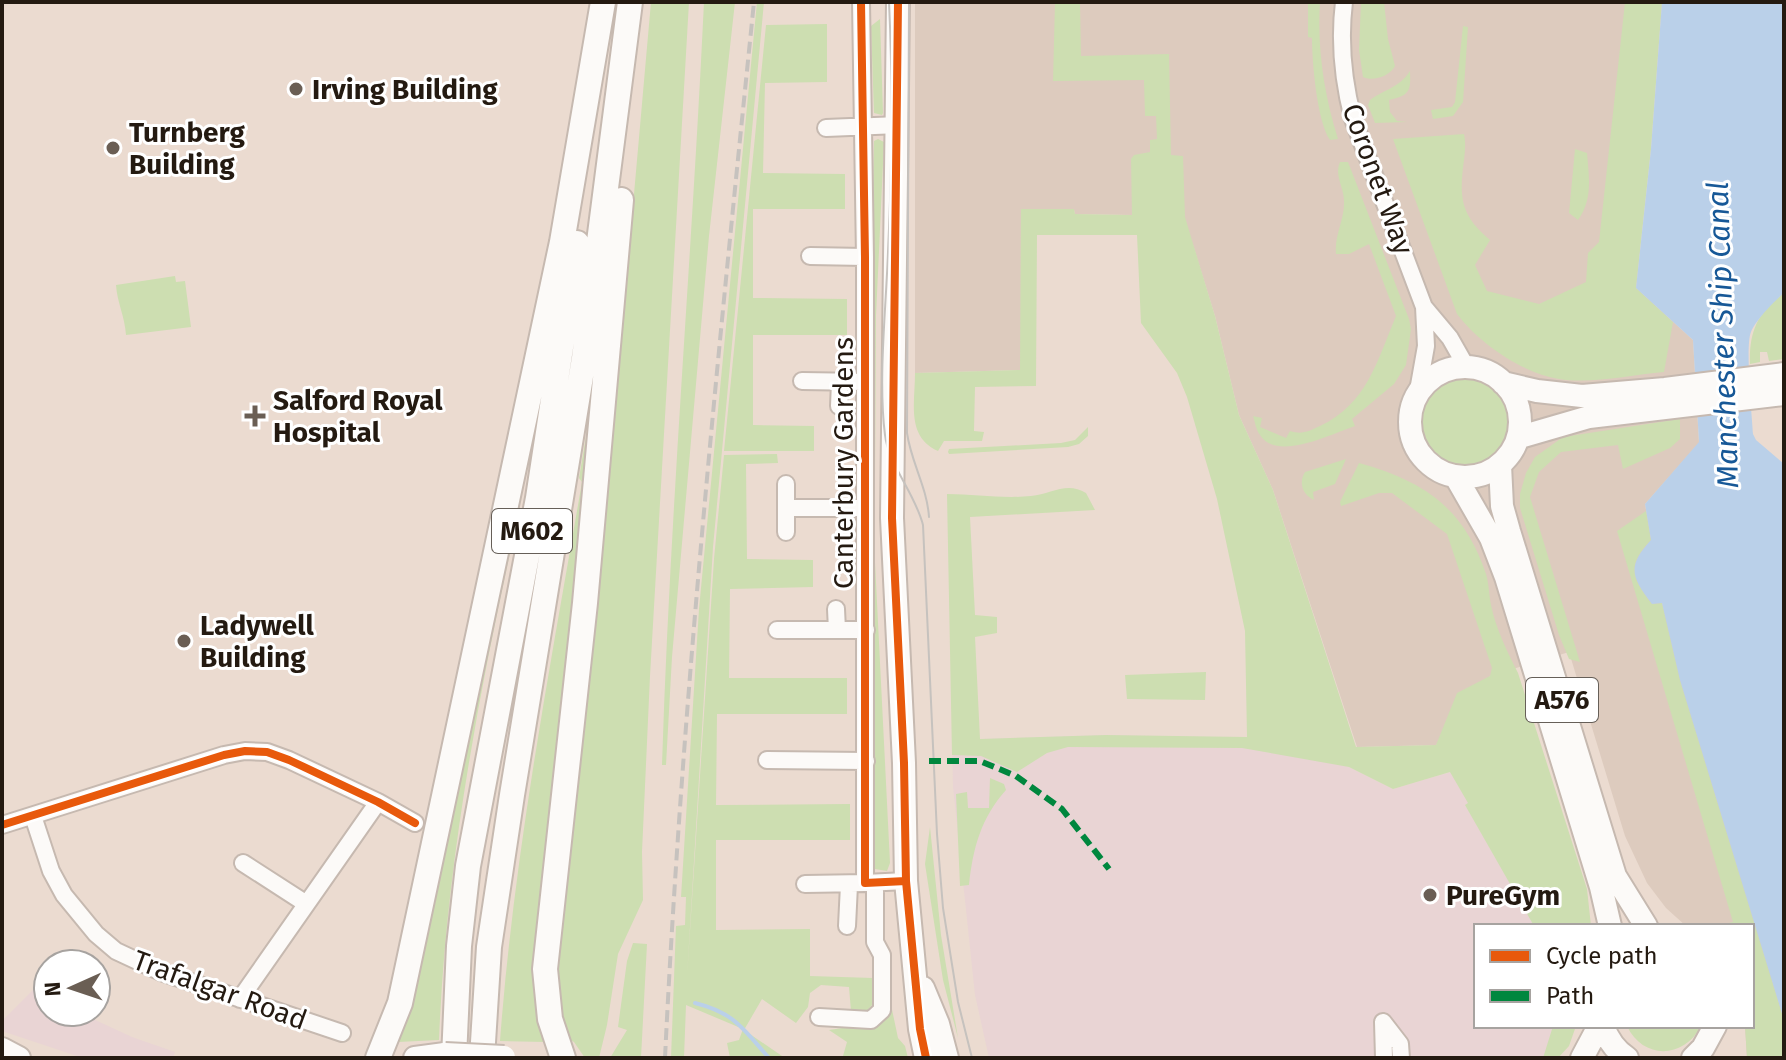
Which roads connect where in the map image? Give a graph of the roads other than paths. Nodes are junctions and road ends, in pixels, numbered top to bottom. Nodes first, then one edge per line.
1 (605, 2) edge
2 (631, 2) edge
3 (861, 2) edge
4 (898, 2) edge
5 (1344, 2) edge
6 (899, 125) junction
7 (864, 127) junction
8 (826, 128) dead end
9 (810, 256) dead end
10 (865, 257) junction
11 (1424, 307) junction
12 (1467, 368) junction
13 (802, 381) dead end
14 (840, 382) junction
15 (865, 382) junction
16 (1503, 383) junction
17 (1779, 384) edge
18 (1418, 391) junction
19 (1666, 399) junction
20 (839, 406) dead end
21 (1520, 437) junction
22 (1500, 465) junction
23 (1456, 477) junction
24 (786, 484) dead end
25 (786, 508) junction
26 (864, 508) junction
27 (786, 532) dead end
28 (836, 609) dead end
29 (777, 630) dead end
30 (837, 630) junction
31 (866, 630) junction
32 (767, 760) dead end
33 (866, 761) junction
34 (378, 802) junction
35 (33, 816) junction
36 (413, 816) dead end
37 (2, 825) edge
38 (243, 863) dead end
39 (906, 881) junction
40 (805, 884) dead end
41 (863, 884) junction
42 (305, 903) junction
43 (1610, 924) edge
44 (1645, 924) edge
45 (847, 926) dead end
46 (916, 973) junction
47 (240, 999) junction
48 (819, 1017) dead end
49 (1600, 1028) edge
50 (1602, 1028) edge
51 (1714, 1028) edge
52 (342, 1033) dead end
53 (2, 1049) edge
54 (422, 1056) edge
55 (504, 1057) edge
56 (19, 1058) edge
57 (378, 1058) edge
58 (454, 1058) edge
59 (482, 1058) edge
60 (515, 1058) edge
61 (563, 1058) edge
62 (926, 1058) edge
63 (947, 1058) edge
64 (1384, 1058) edge
65 (1401, 1058) edge
66 (1582, 1058) edge
67 (1627, 1058) edge
68 (1693, 1058) edge

1 - 57 highway, M602
1 - 58 highway, M602
2 - 59 highway, M602
2 - 61 highway, M602
3 - 7 street, Canterbury Gardens
4 - 6 main road
5 - 11 street, Coronet Way
6 - 7 street
6 - 39 main road
7 - 8 street
7 - 10 street, Canterbury Gardens
9 - 10 street
10 - 15 street, Canterbury Gardens
11 - 12 street
11 - 18 street
12 - 16 main road
12 - 18 main road
13 - 14 street
14 - 15 street
14 - 20 street
15 - 26 street, Canterbury Gardens
16 - 19 main road
16 - 21 main road
17 - 19 main road
18 - 23 main road
19 - 21 main road
21 - 22 main road
22 - 23 main road
22 - 44 main road, A576
23 - 43 main road, A576
24 - 25 street
25 - 26 street
25 - 27 street
26 - 31 street, Canterbury Gardens
28 - 30 street
29 - 30 street
30 - 31 street
31 - 33 street, Canterbury Gardens
32 - 33 street
33 - 41 street, Canterbury Gardens
34 - 35 street
34 - 36 street
34 - 42 street
35 - 37 street
35 - 47 street, Trafalgar Road
38 - 42 street
39 - 41 street
39 - 46 main road
40 - 41 street
41 - 45 street
41 - 48 street
42 - 47 street
46 - 62 main road
46 - 63 main road
47 - 52 street, Trafalgar Road
49 - 66 main road
50 - 67 main road
51 - 68 main road
53 - 56 main road
54 - 55 main road, bridge
55 - 60 main road
64 - 65 street

